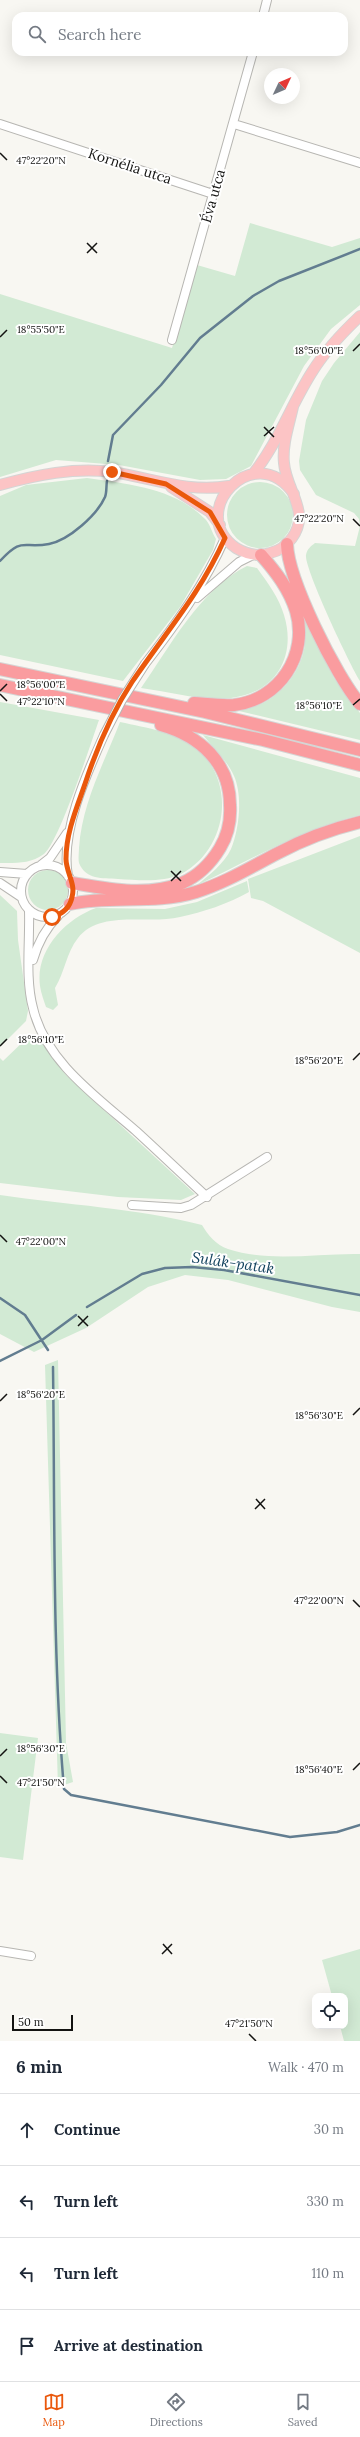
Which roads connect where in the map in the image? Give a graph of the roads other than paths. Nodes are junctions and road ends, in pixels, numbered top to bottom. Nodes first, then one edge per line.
1 (267, 0) edge
2 (264, 12) edge
3 (252, 56) edge
4 (0, 124) edge
5 (234, 124) junction
6 (360, 164) edge
7 (213, 194) junction
8 (360, 316) edge
9 (172, 340) dead end
10 (294, 407) junction
11 (253, 474) junction
12 (166, 484) junction
13 (0, 485) edge
14 (229, 486) junction
15 (294, 494) junction
16 (220, 525) junction
17 (225, 538) junction
18 (287, 544) junction
19 (257, 555) junction
20 (187, 608) junction
21 (0, 669) edge
22 (0, 685) edge
23 (138, 698) junction
24 (360, 704) edge
25 (127, 710) junction
26 (360, 750) edge
27 (360, 765) edge
28 (360, 822) edge
29 (69, 830) junction
30 (40, 866) junction
31 (0, 872) edge
32 (26, 874) junction
33 (70, 880) junction
34 (0, 884) edge
35 (21, 897) junction
36 (70, 904) junction
37 (29, 911) junction
38 (59, 915) junction
39 (30, 971) junction
40 (267, 1157) dead end
41 (207, 1197) junction
42 (132, 1205) dead end
43 (0, 1951) edge
44 (31, 1956) dead end

1 - 2 street
3 - 5 street, Éva utca
4 - 7 street, Kornélia utca
5 - 6 street
5 - 7 street, Éva utca
7 - 9 street, Éva utca
8 - 10 main road
10 - 11 main road
10 - 15 main road
11 - 14 main road
11 - 15 main road
12 - 13 main road
12 - 14 main road
12 - 16 main road
14 - 16 main road
15 - 18 main road
16 - 17 main road
17 - 19 main road
17 - 20 street
18 - 19 main road
18 - 24 highway
19 - 20 street
19 - 23 highway
20 - 29 street, bridge
21 - 23 highway
22 - 25 highway
23 - 26 highway
25 - 27 highway
25 - 33 highway
28 - 36 highway
29 - 30 street
29 - 33 street
30 - 32 street
30 - 33 street
31 - 32 street
32 - 35 street
33 - 36 street
34 - 35 street
35 - 37 street
36 - 38 street
37 - 38 street
37 - 39 street
38 - 39 street
39 - 41 street
40 - 41 street
41 - 42 street
43 - 44 street

